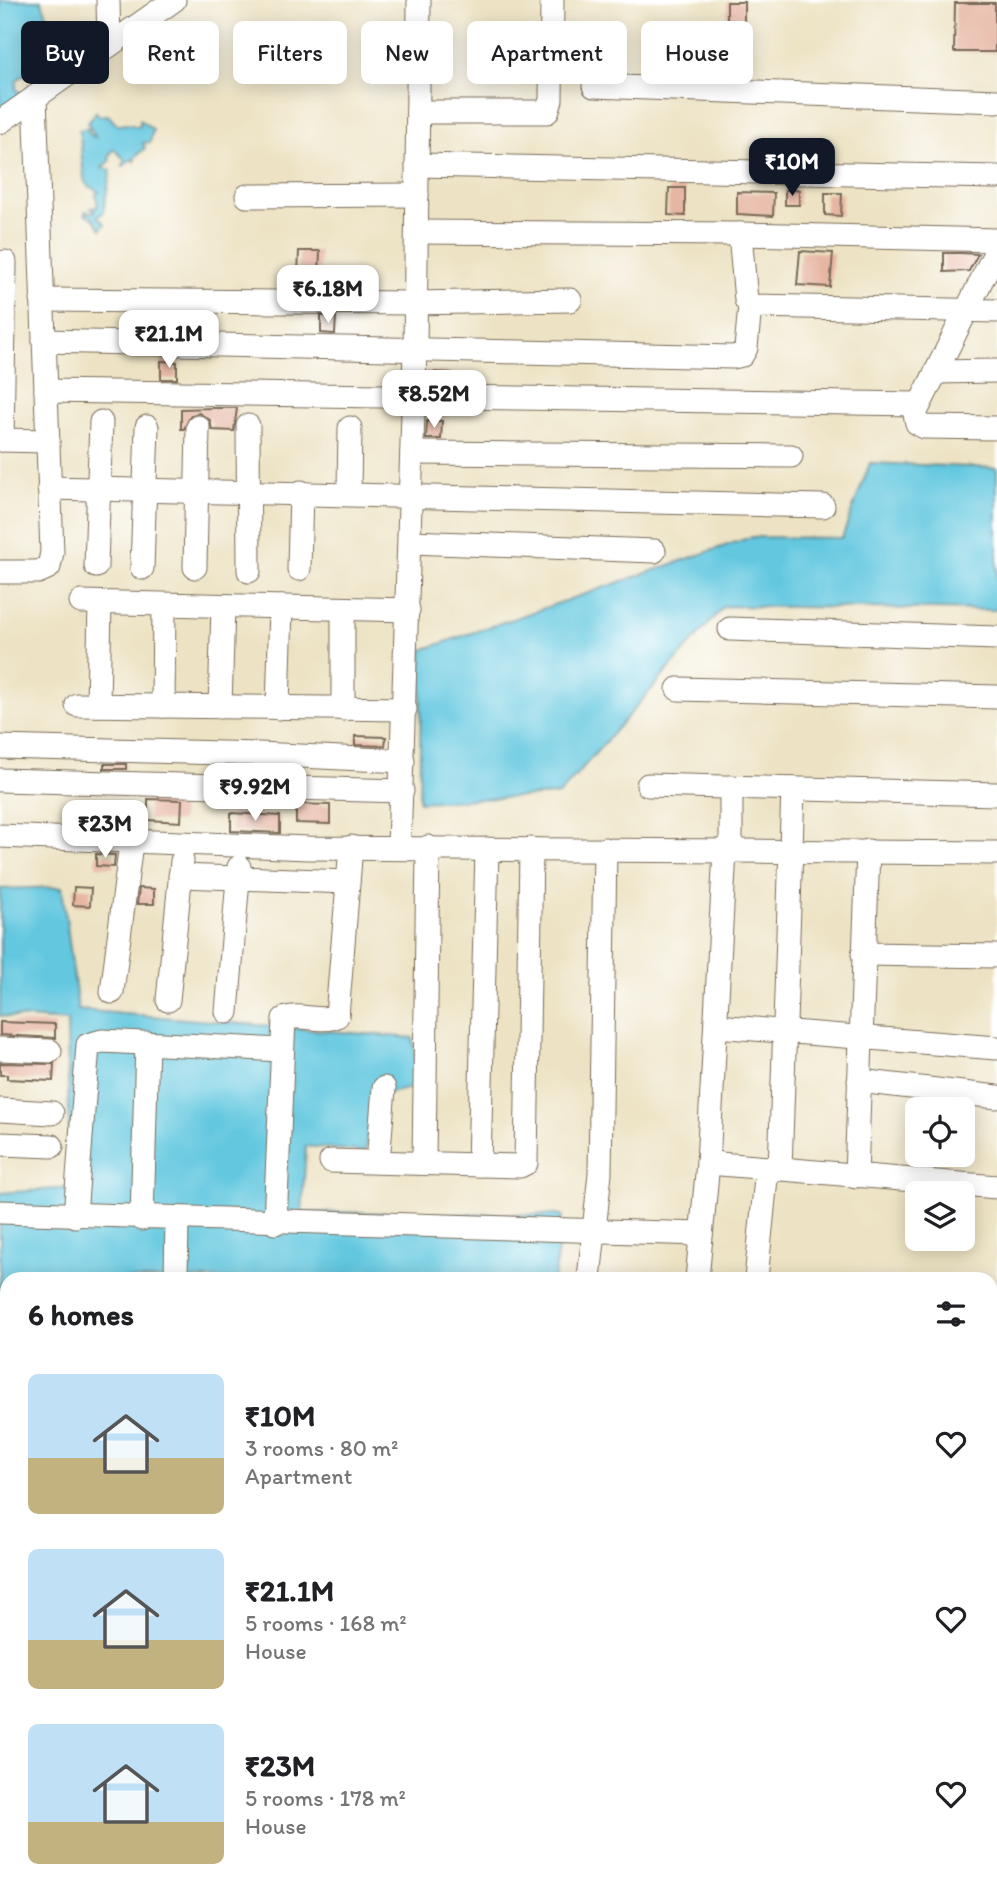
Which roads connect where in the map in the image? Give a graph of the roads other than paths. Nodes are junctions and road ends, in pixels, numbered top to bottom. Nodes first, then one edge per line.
1 (108, 0) edge
2 (174, 0) edge
3 (419, 0) edge
4 (552, 0) edge
5 (108, 21) edge
6 (109, 44) edge
7 (53, 84) edge
8 (594, 86) dead end
9 (35, 97) junction
10 (997, 101) edge
11 (418, 112) junction
12 (0, 121) edge
13 (417, 165) junction
14 (997, 177) edge
15 (417, 195) junction
16 (247, 197) dead end
17 (417, 232) junction
18 (740, 233) junction
19 (997, 240) edge
20 (997, 249) edge
21 (2, 262) edge
22 (41, 262) junction
23 (43, 300) junction
24 (570, 300) dead end
25 (416, 303) junction
26 (750, 306) junction
27 (968, 310) junction
28 (997, 311) edge
29 (44, 341) junction
30 (415, 350) junction
31 (997, 371) edge
32 (936, 372) junction
33 (46, 391) junction
34 (414, 394) junction
35 (918, 404) junction
36 (101, 422) dead end
37 (248, 426) dead end
38 (147, 428) dead end
39 (198, 428) dead end
40 (350, 428) dead end
41 (997, 428) edge
42 (1, 440) edge
43 (48, 441) junction
44 (412, 453) junction
45 (792, 456) dead end
46 (49, 488) junction
47 (98, 489) junction
48 (145, 489) junction
49 (196, 490) junction
50 (248, 491) junction
51 (301, 492) junction
52 (349, 493) junction
53 (411, 494) junction
54 (823, 506) dead end
55 (410, 542) junction
56 (654, 551) dead end
57 (96, 566) dead end
58 (195, 567) dead end
59 (142, 568) dead end
60 (299, 569) dead end
61 (249, 571) dead end
62 (0, 572) edge
63 (164, 605) junction
64 (223, 606) junction
65 (281, 607) junction
66 (343, 609) junction
67 (408, 610) junction
68 (730, 629) dead end
69 (997, 638) edge
70 (678, 689) dead end
71 (997, 697) edge
72 (163, 706) junction
73 (220, 707) junction
74 (278, 708) junction
75 (343, 709) junction
76 (405, 709) junction
77 (0, 747) edge
78 (403, 761) junction
79 (0, 780) edge
80 (648, 785) dead end
81 (731, 787) junction
82 (793, 789) junction
83 (402, 791) junction
84 (997, 794) edge
85 (0, 836) edge
86 (131, 843) junction
87 (184, 844) junction
88 (240, 846) junction
89 (399, 847) junction
90 (351, 848) junction
91 (428, 848) junction
92 (487, 849) junction
93 (531, 849) junction
94 (606, 849) junction
95 (728, 850) junction
96 (793, 850) junction
97 (867, 851) junction
98 (997, 853) edge
99 (180, 876) junction
100 (238, 879) junction
101 (348, 882) junction
102 (863, 954) junction
103 (997, 956) edge
104 (112, 992) dead end
105 (168, 1000) dead end
106 (227, 1012) dead end
107 (716, 1026) junction
108 (786, 1032) junction
109 (860, 1038) junction
110 (147, 1043) junction
111 (0, 1048) edge
112 (997, 1048) edge
113 (282, 1050) junction
114 (50, 1051) dead end
115 (859, 1081) junction
116 (384, 1088) dead end
117 (997, 1097) edge
118 (0, 1110) edge
119 (52, 1113) dead end
120 (0, 1144) edge
121 (52, 1146) dead end
122 (331, 1161) dead end
123 (379, 1162) junction
124 (424, 1163) junction
125 (708, 1163) junction
126 (479, 1165) junction
127 (774, 1169) junction
128 (856, 1177) junction
129 (997, 1188) edge
130 (0, 1212) edge
131 (75, 1216) junction
132 (142, 1219) junction
133 (177, 1220) junction
134 (275, 1223) junction
135 (593, 1228) junction
136 (701, 1234) junction
137 (176, 1272) edge
138 (590, 1272) edge
139 (698, 1272) edge
140 (757, 1272) edge

1 - 5 street
2 - 6 street
3 - 11 street
4 - 11 street
7 - 9 street
8 - 10 street
9 - 12 street
9 - 22 street
11 - 13 street
13 - 14 street
13 - 15 street
15 - 16 street
15 - 17 street
17 - 18 street
17 - 25 street
18 - 19 street
18 - 26 street
20 - 27 street
21 - 22 street
21 - 42 street
22 - 23 street
23 - 25 street
23 - 29 street
24 - 25 street
25 - 30 street
26 - 27 street
26 - 30 street
27 - 28 street
27 - 32 street
29 - 30 street
29 - 33 street
30 - 34 street
31 - 32 street
32 - 35 street
33 - 34 street
33 - 43 street
34 - 35 street
34 - 44 street
35 - 41 street
36 - 47 street
37 - 50 street
38 - 48 street
39 - 49 street
40 - 52 street
42 - 43 street
43 - 46 street
44 - 45 street
44 - 53 street
46 - 47 street
46 - 62 street
47 - 48 street
47 - 57 street
48 - 49 street
48 - 59 street
49 - 50 street
49 - 58 street
50 - 51 street
50 - 61 street
51 - 52 street
51 - 60 street
52 - 53 street
53 - 54 street
53 - 55 street
55 - 56 street
55 - 67 street
63 - 64 street
63 - 72 street
63 - 72 street
64 - 65 street
64 - 73 street
65 - 66 street
65 - 74 street
66 - 67 street
66 - 75 street
67 - 76 street
68 - 69 street
70 - 71 street
72 - 73 street
73 - 74 street
74 - 75 street
75 - 76 street
76 - 78 street
77 - 78 street
78 - 83 street
79 - 83 street
80 - 81 street
81 - 82 street
81 - 95 street
82 - 84 street
82 - 96 street
83 - 89 street
85 - 86 street
86 - 87 street
86 - 104 street
87 - 88 street
87 - 99 street
88 - 90 street
88 - 100 street
89 - 90 street
89 - 91 street
90 - 101 street
91 - 92 street
91 - 124 street
92 - 93 street
92 - 126 street
93 - 94 street
93 - 126 street
94 - 95 street
94 - 135 street
95 - 96 street
95 - 107 street
96 - 97 street
96 - 108 street
97 - 98 street
97 - 102 street
99 - 100 street
99 - 105 street
100 - 101 street
100 - 106 street
101 - 113 street
102 - 103 street
102 - 109 street
107 - 108 street
107 - 125 street
108 - 109 street
108 - 127 street
109 - 112 street
109 - 115 street
110 - 113 street
110 - 131 street
110 - 132 street
111 - 114 street
113 - 134 street
115 - 117 street
115 - 128 street
116 - 123 street
118 - 119 street
120 - 121 street
122 - 123 street
123 - 124 street
124 - 126 street
125 - 127 street
125 - 136 street
127 - 128 street
127 - 140 street
128 - 129 street
130 - 131 street
131 - 132 street
132 - 133 street
133 - 134 street
133 - 137 street
134 - 135 street
135 - 136 street
135 - 138 street
136 - 139 street

